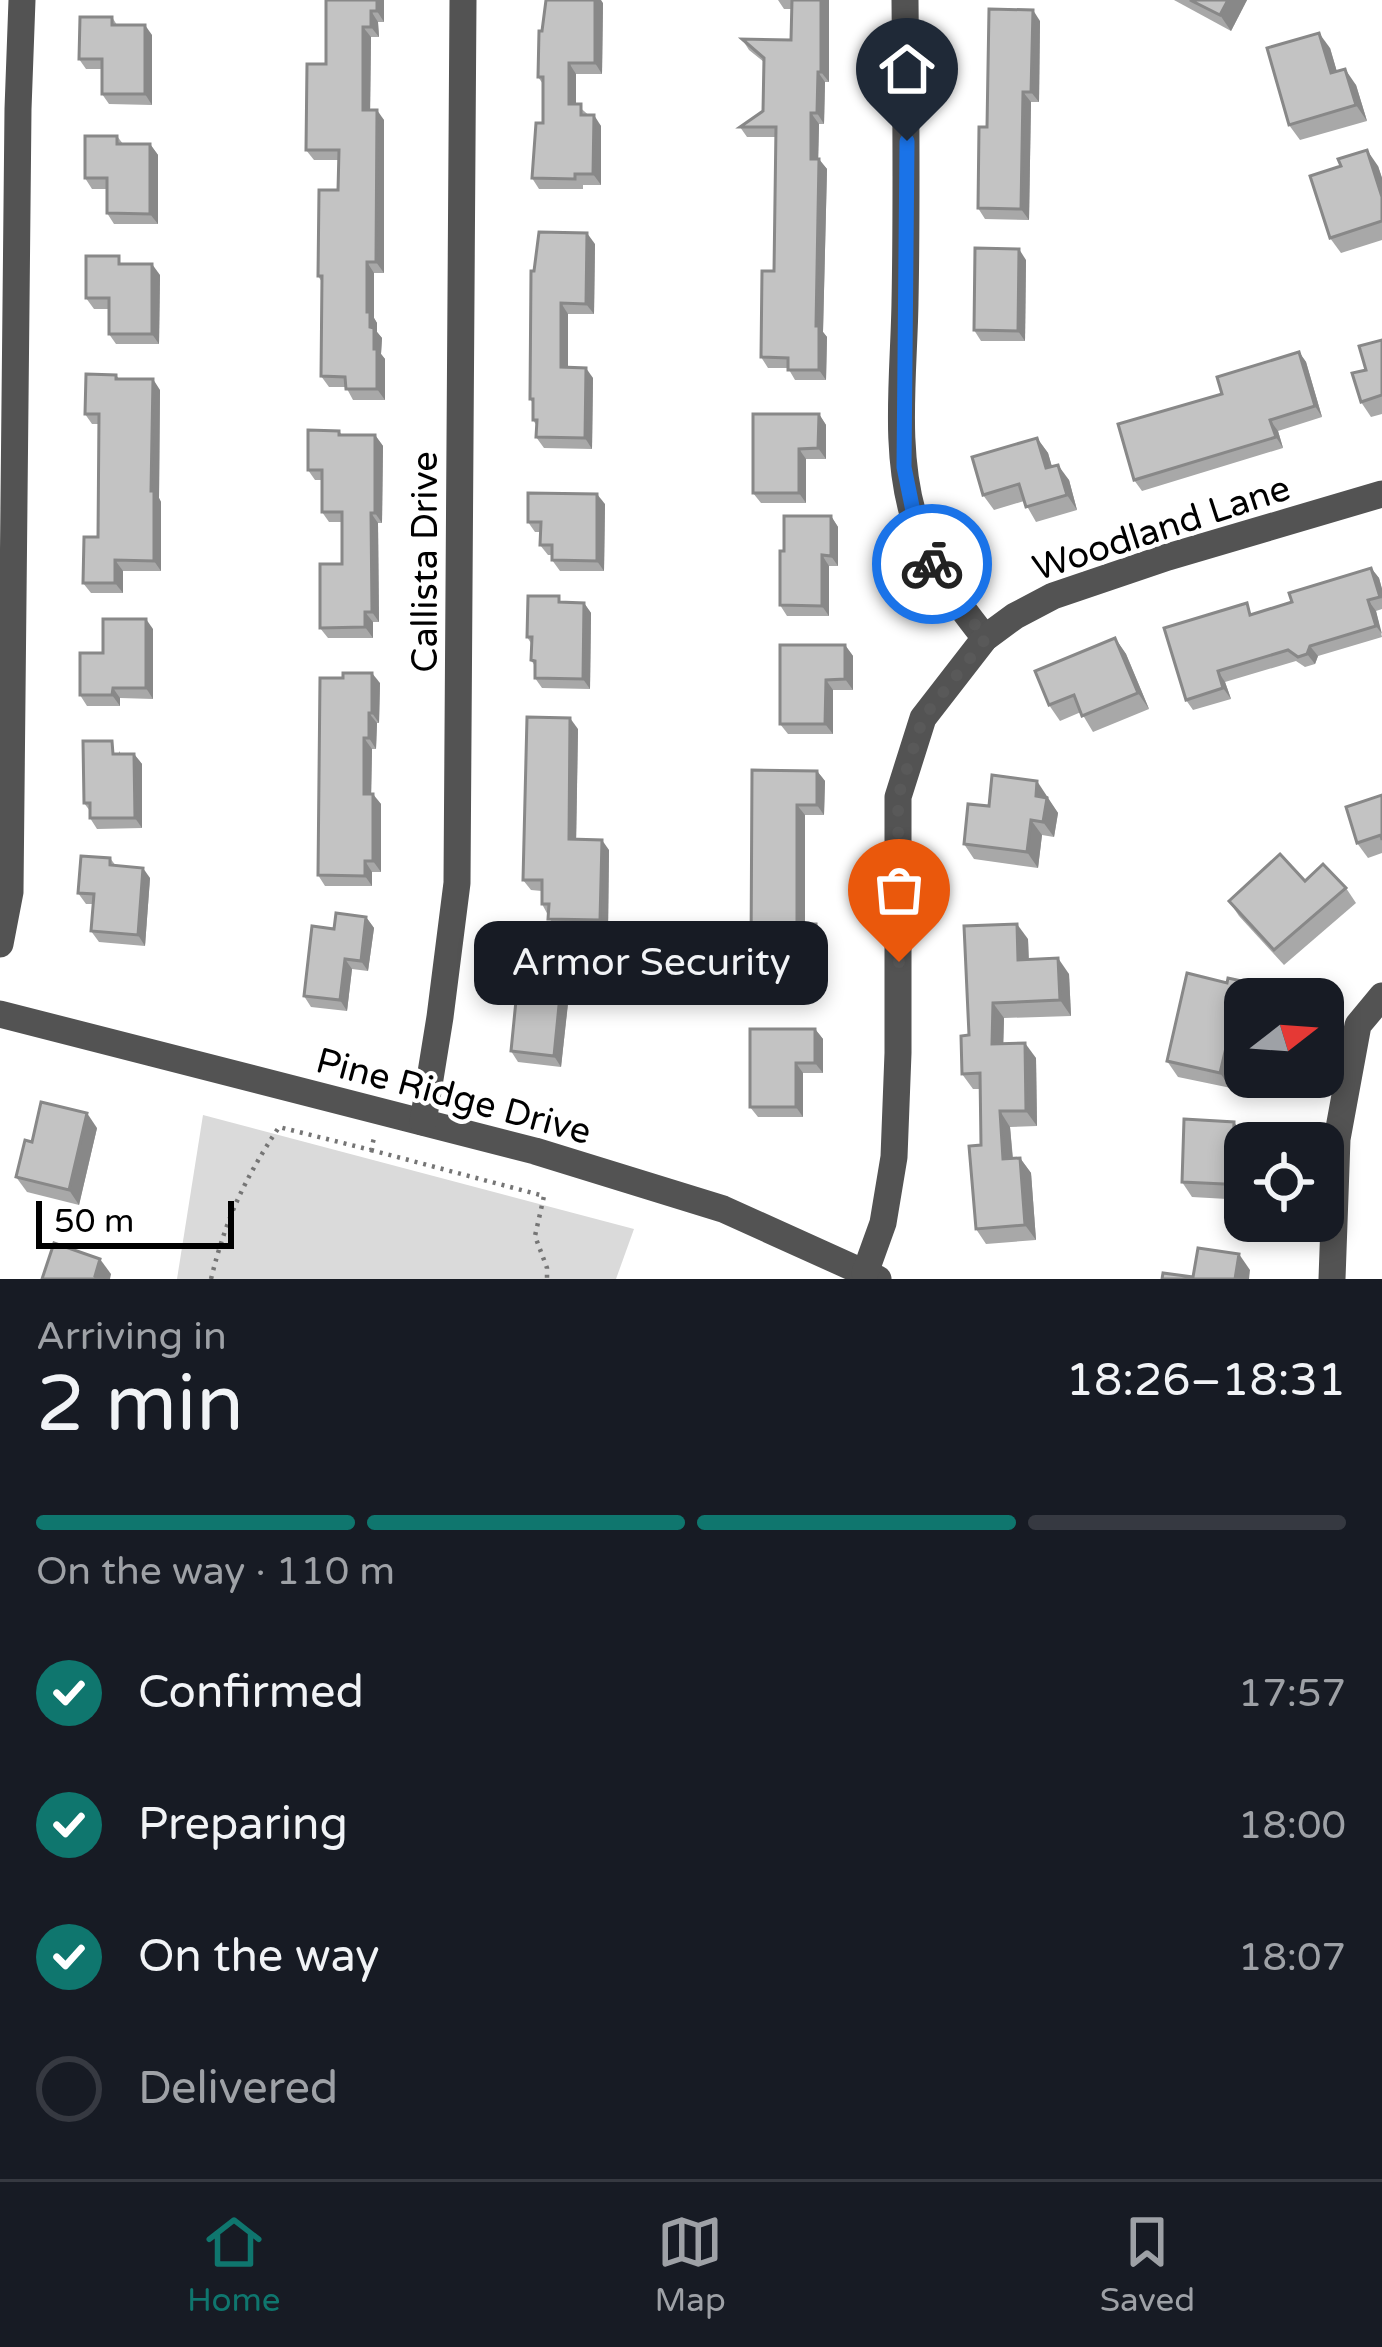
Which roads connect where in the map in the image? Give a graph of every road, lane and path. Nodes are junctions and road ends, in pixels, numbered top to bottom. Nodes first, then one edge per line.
1 (22, 0) edge
2 (464, 0) edge
3 (905, 0) edge
4 (9, 145) edge
5 (1382, 494) edge
6 (986, 638) junction
7 (0, 944) edge
8 (1382, 996) edge
9 (0, 1014) edge
10 (382, 1112) junction
11 (423, 1122) junction
12 (371, 1150) junction
13 (872, 1276) edge
14 (212, 1279) edge
15 (547, 1279) edge
16 (1332, 1279) edge

1 - 4 street
2 - 11 street, Callista Drive
3 - 6 street
4 - 7 street
5 - 6 street, Woodland Lane
6 - 13 street, Woodland Lane
8 - 16 street
9 - 10 street, Pine Ridge Drive
10 - 11 street, Pine Ridge Drive
10 - 12 path
11 - 13 street, Pine Ridge Drive
12 - 14 path
12 - 15 path

